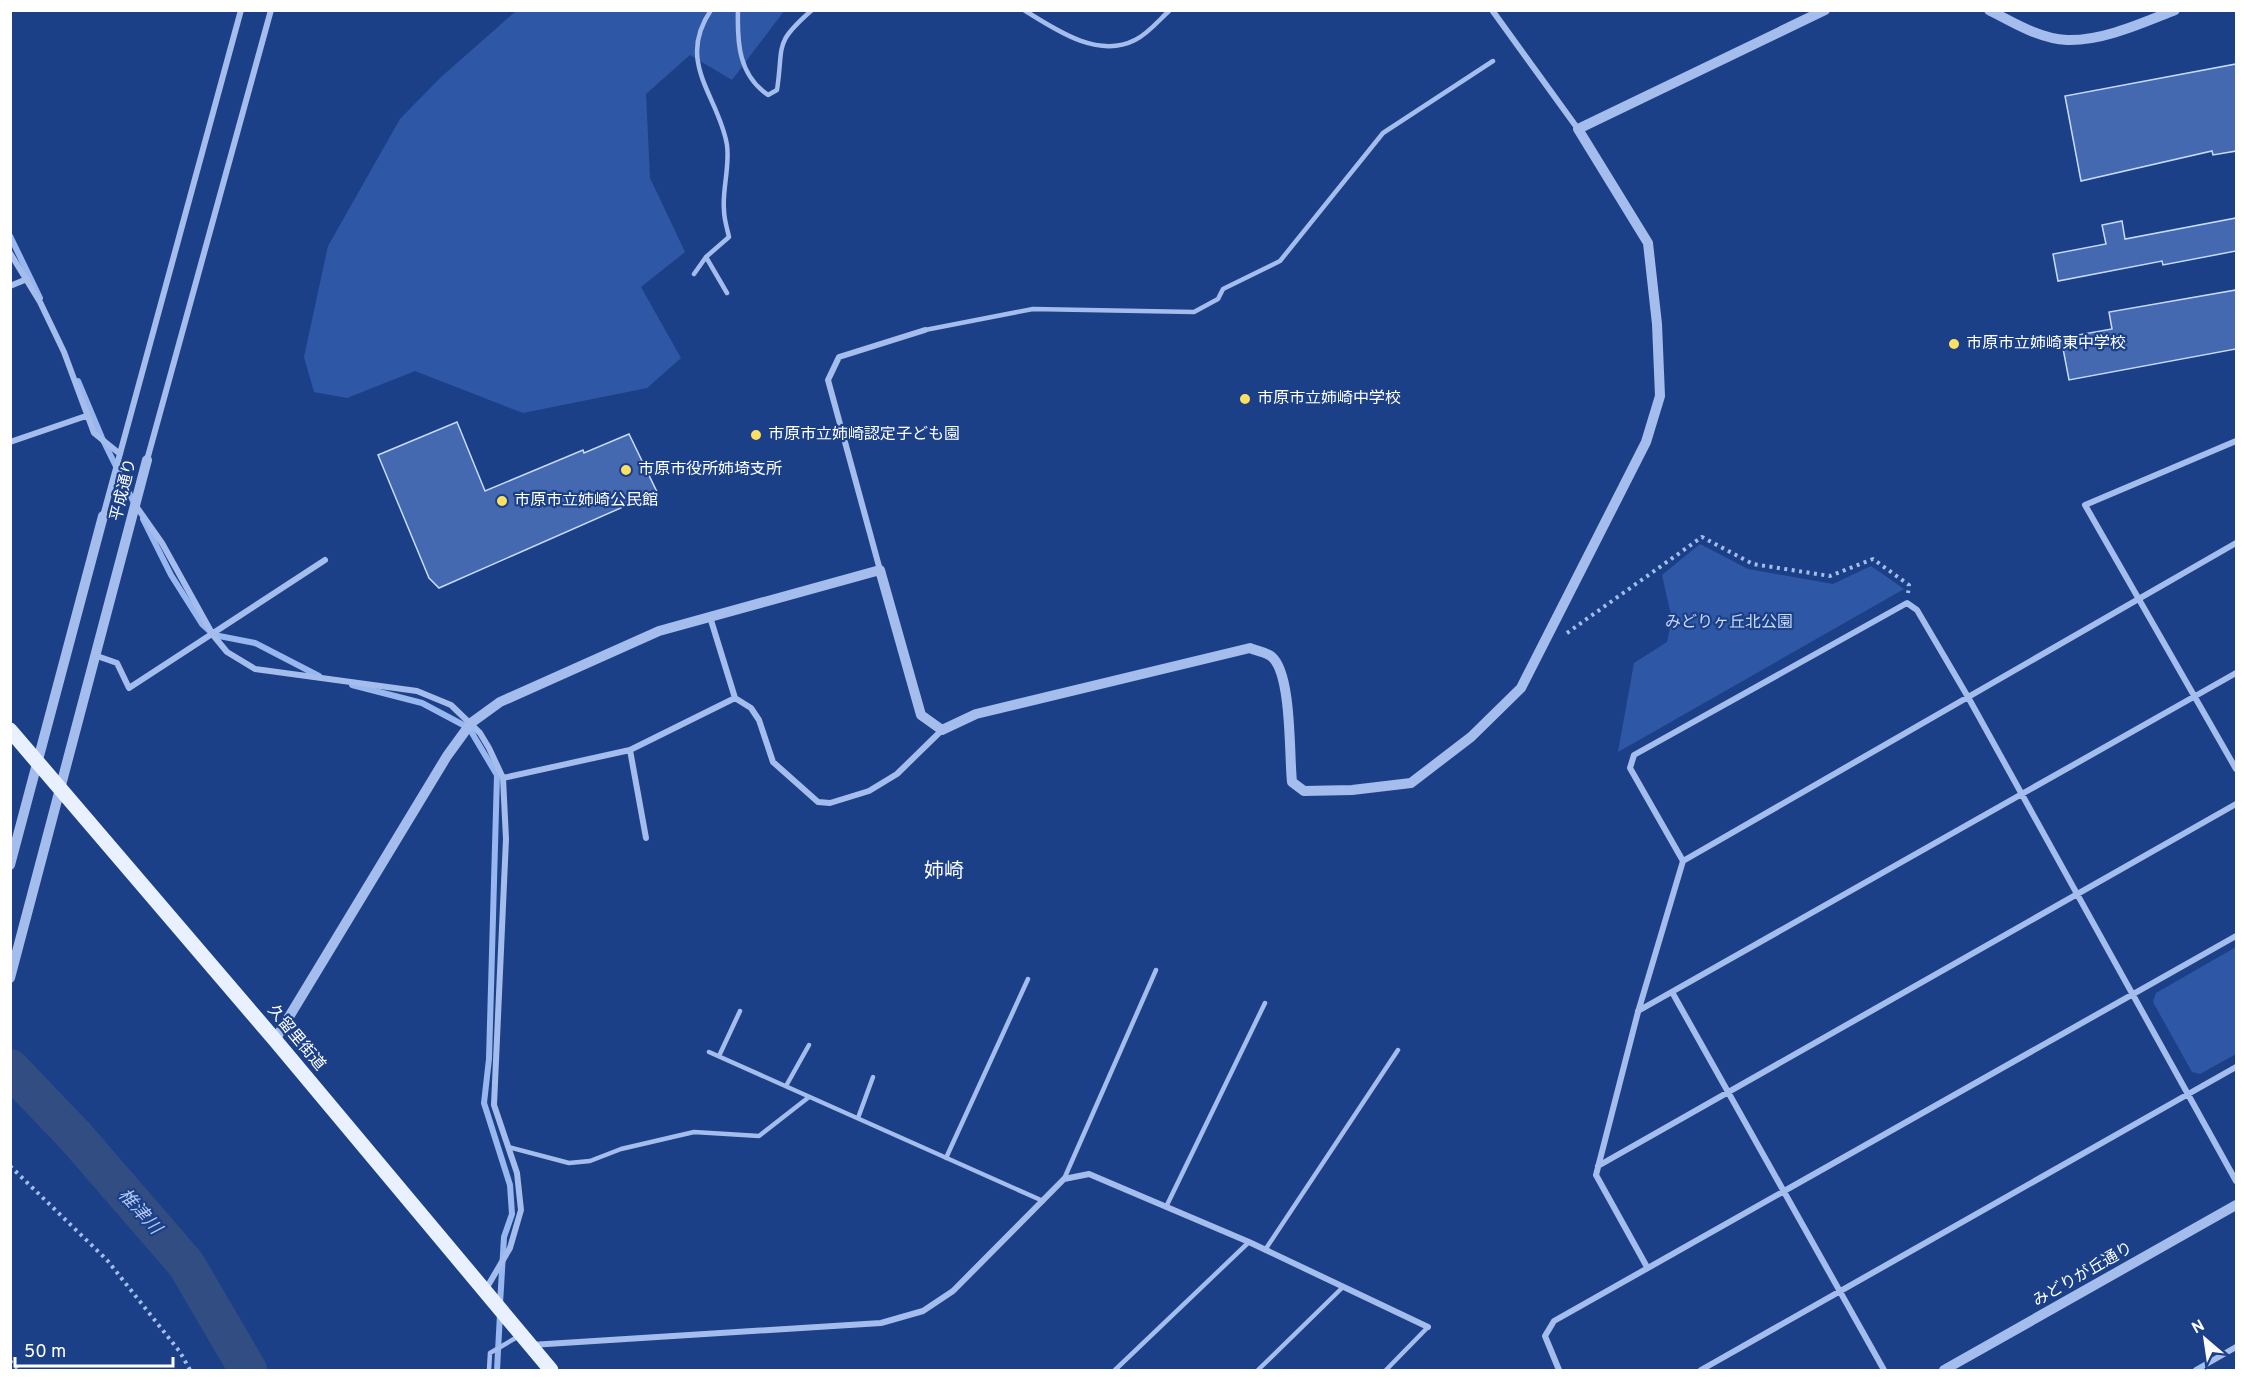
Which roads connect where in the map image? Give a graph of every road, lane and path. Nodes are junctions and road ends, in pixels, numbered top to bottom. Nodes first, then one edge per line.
1 (240, 10) edge
2 (271, 10) edge
3 (711, 10) edge
4 (738, 10) edge
5 (812, 10) edge
6 (1024, 10) edge
7 (1170, 10) edge
8 (1492, 10) edge
9 (1825, 10) edge
10 (1989, 10) edge
11 (2175, 10) edge
12 (1493, 61) dead end
13 (1578, 129) junction
14 (10, 253) edge
15 (706, 257) junction
16 (694, 274) dead end
17 (27, 279) junction
18 (10, 286) edge
19 (727, 292) dead end
20 (925, 330) joint
21 (86, 416) junction
22 (2236, 441) edge
23 (10, 442) edge
24 (120, 454) junction
25 (147, 460) joint
26 (136, 506) junction
27 (104, 516) joint
28 (2236, 543) edge
29 (325, 560) dead end
30 (880, 570) junction
31 (2140, 598) junction
32 (1907, 603) junction
33 (710, 616) junction
34 (213, 635) junction
35 (1561, 637) dead end
36 (97, 656) junction
37 (2236, 673) edge
38 (1968, 697) junction
39 (2196, 697) junction
40 (735, 698) junction
41 (471, 723) junction
42 (10, 730) edge
43 (942, 730) junction
44 (630, 750) junction
45 (36, 760) junction
46 (2236, 769) edge
47 (503, 778) junction
48 (59, 787) junction
49 (2022, 794) junction
50 (2236, 804) edge
51 (646, 838) dead end
52 (1683, 861) junction
53 (10, 864) edge
54 (2078, 894) junction
55 (2236, 936) edge
56 (1156, 970) dead end
57 (12, 972) edge
58 (1028, 979) dead end
59 (1672, 992) junction
60 (2133, 994) junction
61 (1265, 1003) dead end
62 (740, 1011) dead end
63 (1638, 1012) junction
64 (276, 1040) junction
65 (809, 1045) dead end
66 (1398, 1050) dead end
67 (709, 1052) dead end
68 (719, 1056) junction
69 (2236, 1067) edge
70 (873, 1077) dead end
71 (786, 1086) junction
72 (1728, 1092) junction
73 (2188, 1094) junction
74 (809, 1097) junction
75 (858, 1118) junction
76 (508, 1147) junction
77 (946, 1158) junction
78 (10, 1166) edge
79 (1598, 1166) junction
80 (1064, 1179) junction
81 (2236, 1181) edge
82 (1783, 1191) junction
83 (1043, 1201) junction
84 (2236, 1205) edge
85 (1166, 1207) junction
86 (1249, 1242) junction
87 (1265, 1250) junction
88 (1647, 1267) junction
89 (1343, 1287) junction
90 (484, 1292) junction
91 (1841, 1293) junction
92 (1428, 1327) joint
93 (520, 1340) junction
94 (2236, 1347) edge
95 (10, 1361) edge
96 (19, 1371) edge
97 (190, 1371) edge
98 (489, 1371) edge
99 (551, 1371) edge
100 (1114, 1371) edge
101 (1258, 1371) edge
102 (1386, 1371) edge
103 (1559, 1371) edge
104 (1701, 1371) edge
105 (1884, 1371) edge
106 (1944, 1371) edge
107 (2196, 1371) edge

1 - 24 street, 平成通り
2 - 25 street, 平成通り
3 - 15 lane
4 - 5 lane
6 - 7 lane
8 - 13 street
9 - 13 street
10 - 11 street
12 - 20 lane
13 - 43 street
14 - 17 street
15 - 16 lane
15 - 19 lane
17 - 18 street
17 - 21 street
20 - 30 street
21 - 23 street
21 - 24 street
22 - 31 street
24 - 27 street, 平成通り
25 - 26 street, 平成通り
26 - 34 street
26 - 36 street, 平成通り
27 - 45 street, 平成通り
28 - 31 street
29 - 34 street
30 - 33 street
30 - 43 street
31 - 38 street
31 - 39 street
32 - 35 path
32 - 38 street
32 - 52 street
33 - 40 street
33 - 41 street
34 - 36 street
34 - 41 street
36 - 48 street, 平成通り
37 - 39 street
38 - 49 street
38 - 52 street
39 - 46 street
39 - 49 street
40 - 43 street
40 - 44 street
41 - 47 street
41 - 64 street
42 - 45 main road, 久留里街道
44 - 47 street
44 - 51 street
45 - 48 main road, 久留里街道
45 - 53 street, 平成通り
47 - 76 street
48 - 57 street, 平成通り
48 - 64 main road, 久留里街道
49 - 54 street
49 - 59 street
50 - 54 street
52 - 63 street
54 - 60 street
54 - 72 street
55 - 60 street
56 - 80 lane
58 - 77 lane
59 - 63 street
59 - 72 street
60 - 73 street
60 - 82 street
61 - 85 lane
62 - 68 lane
63 - 79 street
64 - 90 main road, 久留里街道
65 - 71 lane
66 - 87 lane
67 - 68 lane
68 - 71 lane
69 - 73 street
70 - 75 lane
71 - 74 lane
72 - 79 street
72 - 82 street
73 - 81 street
73 - 91 street
74 - 75 lane
74 - 76 lane
75 - 77 lane
76 - 90 street
77 - 83 lane
78 - 97 path
79 - 88 street
80 - 83 street
80 - 85 street
82 - 88 street
82 - 91 street
83 - 93 street
84 - 106 street, みどりが丘通り
85 - 86 street
86 - 87 street
86 - 100 lane
87 - 89 street
88 - 103 street
89 - 92 street
89 - 101 lane
90 - 93 main road, 久留里街道
91 - 104 street
91 - 105 street
92 - 102 lane
93 - 98 lane
93 - 99 main road, 久留里街道
94 - 107 street
95 - 96 path

